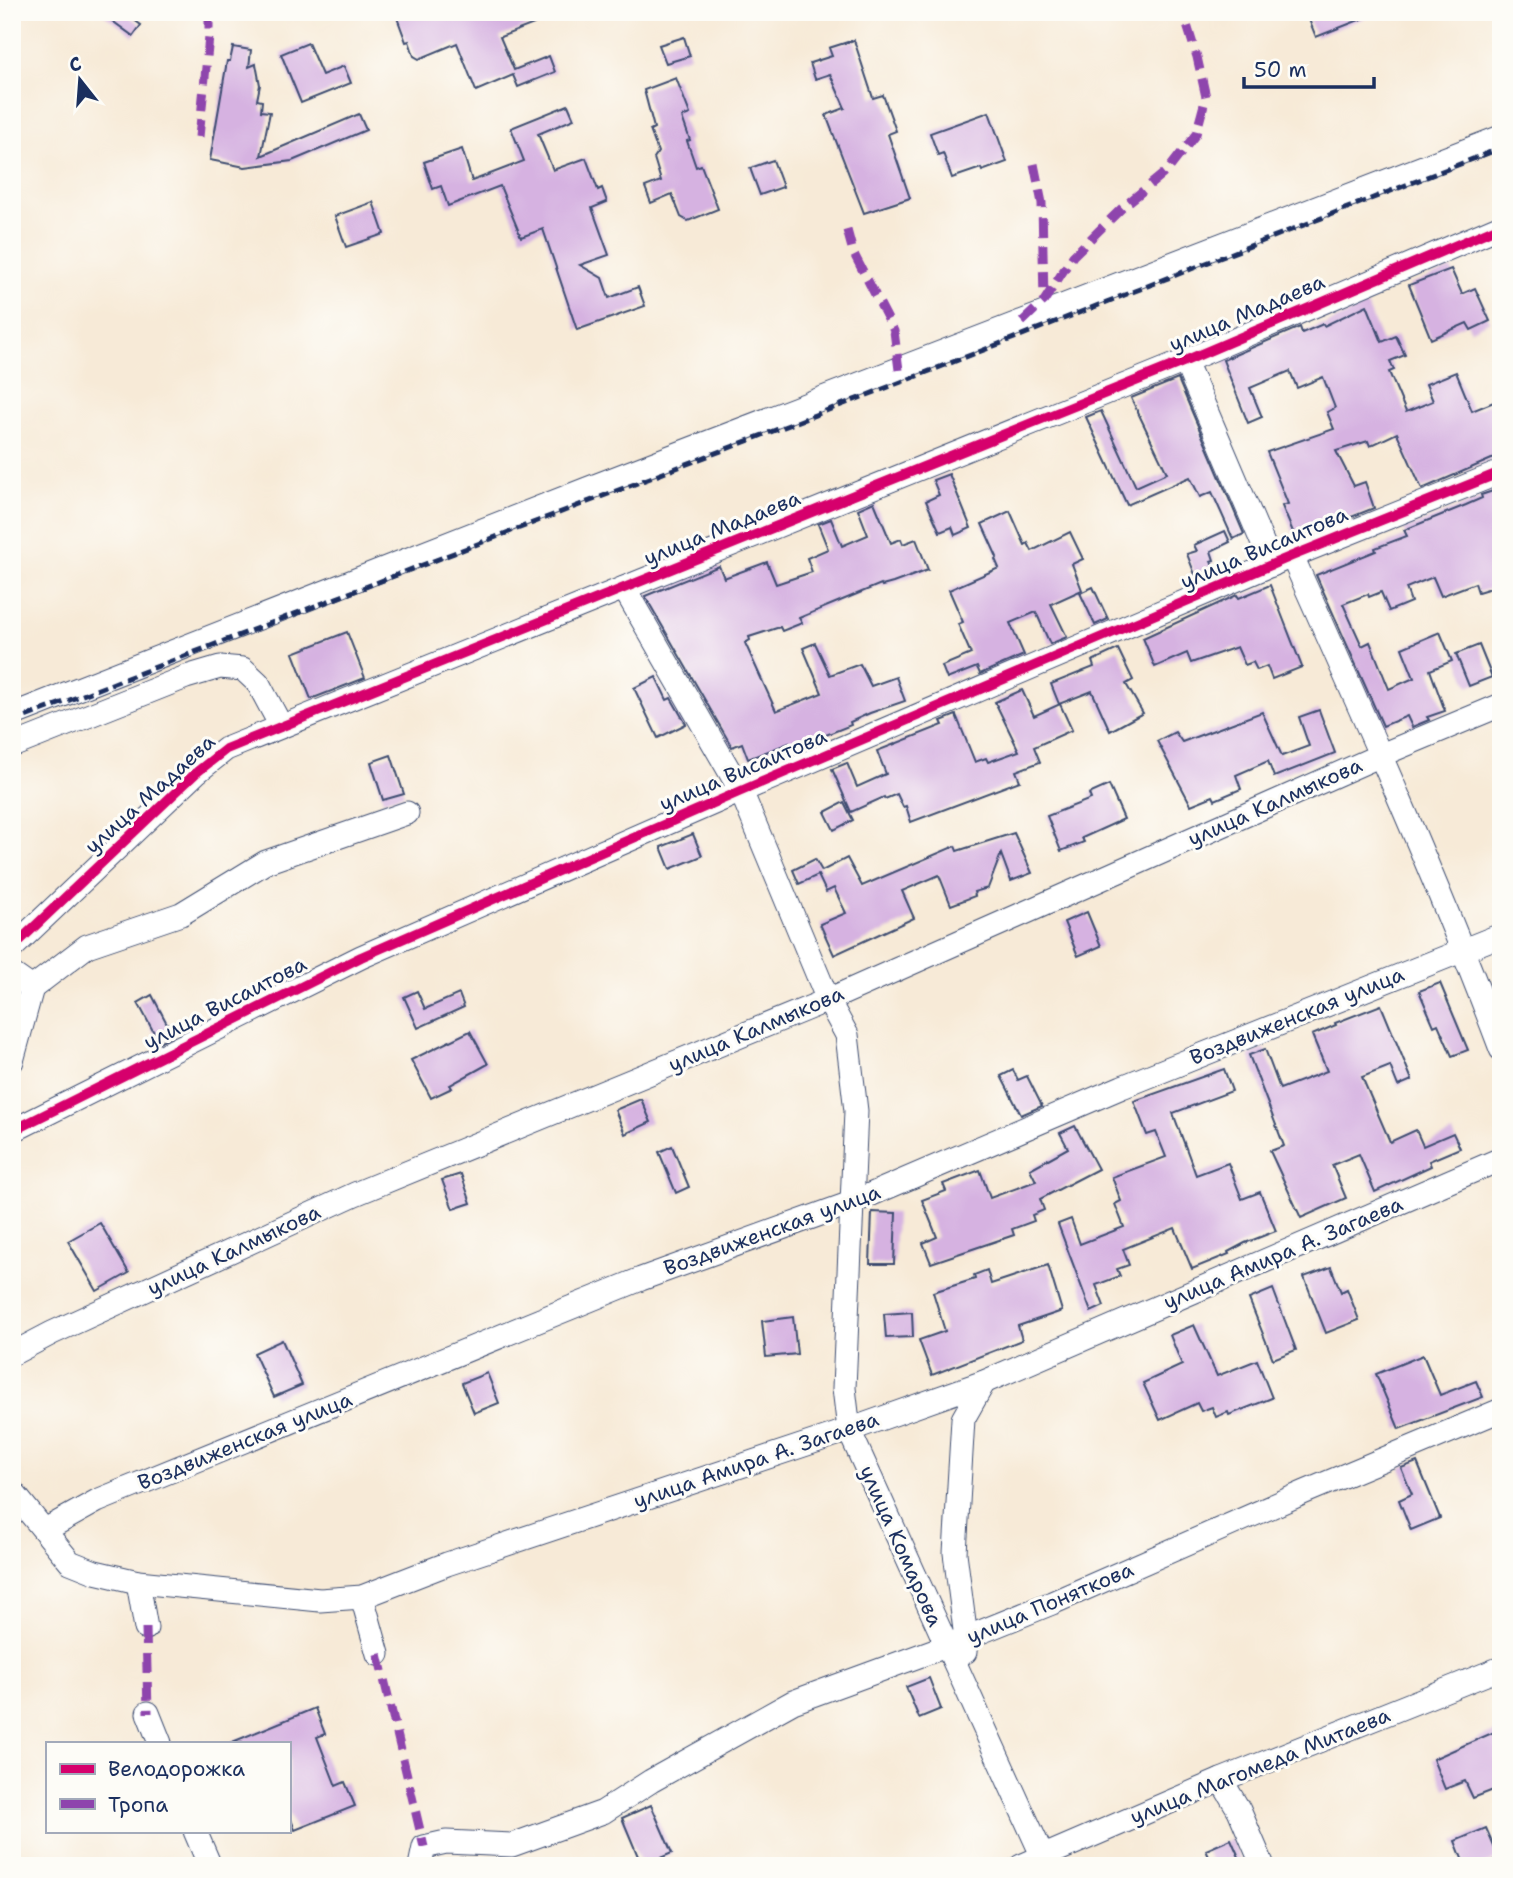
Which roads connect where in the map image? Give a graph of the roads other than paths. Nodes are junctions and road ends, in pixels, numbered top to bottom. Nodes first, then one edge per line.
1 (1501, 137) edge
2 (1501, 226) edge
3 (1185, 361) junction
4 (1501, 472) edge
5 (1282, 561) junction
6 (624, 588) junction
7 (1501, 705) edge
8 (12, 715) edge
9 (281, 726) junction
10 (12, 746) edge
11 (1381, 755) junction
12 (741, 791) junction
13 (407, 813) dead end
14 (1501, 935) edge
15 (12, 948) edge
16 (1464, 949) junction
17 (12, 974) edge
18 (32, 988) junction
19 (828, 1000) junction
20 (1501, 1049) edge
21 (12, 1060) edge
22 (12, 1131) edge
23 (1501, 1159) edge
24 (851, 1203) junction
25 (12, 1354) edge
26 (984, 1381) junction
27 (1501, 1410) edge
28 (849, 1430) junction
29 (12, 1491) edge
30 (45, 1530) junction
31 (138, 1582) junction
32 (362, 1597) junction
33 (146, 1628) dead end
34 (956, 1642) junction
35 (378, 1654) dead end
36 (1501, 1668) edge
37 (148, 1713) dead end
38 (160, 1742) edge
39 (1221, 1780) junction
40 (195, 1832) edge
41 (1037, 1863) edge
42 (209, 1866) edge
43 (420, 1866) edge
44 (1263, 1866) edge

1 - 8 street
2 - 3 street, улица Мадаева
3 - 5 street
3 - 6 street, улица Мадаева
4 - 5 street, улица Висаитова
5 - 11 street
5 - 12 street, улица Висаитова
6 - 9 street, улица Мадаева
6 - 12 street, улица Комарова
7 - 11 street, улица Калмыкова
9 - 10 street
9 - 15 street, улица Мадаева
11 - 16 street
11 - 19 street, улица Калмыкова
12 - 19 street, улица Комарова
12 - 22 street, улица Висаитова
13 - 18 street
14 - 16 street, Воздвиженская улица
16 - 20 street
16 - 24 street, Воздвиженская улица
17 - 18 street
18 - 21 street
19 - 24 street, улица Комарова
19 - 25 street, улица Калмыкова
23 - 26 street, улица Амира А. Загаева
24 - 28 street, улица Комарова
24 - 30 street, Воздвиженская улица
26 - 28 street, улица Амира А. Загаева
26 - 34 street
27 - 34 street, улица Поняткова
28 - 32 street, улица Амира А. Загаева
28 - 34 street, улица Комарова
29 - 30 street, улица Амира А. Загаева
30 - 31 street, улица Амира А. Загаева
31 - 32 street, улица Амира А. Загаева
31 - 33 street
32 - 35 street
34 - 41 street, улица Комарова
34 - 43 street, улица Поняткова
36 - 39 street, улица Магомеда Митаева
37 - 38 street
39 - 41 street, улица Магомеда Митаева
39 - 44 street
40 - 42 street

